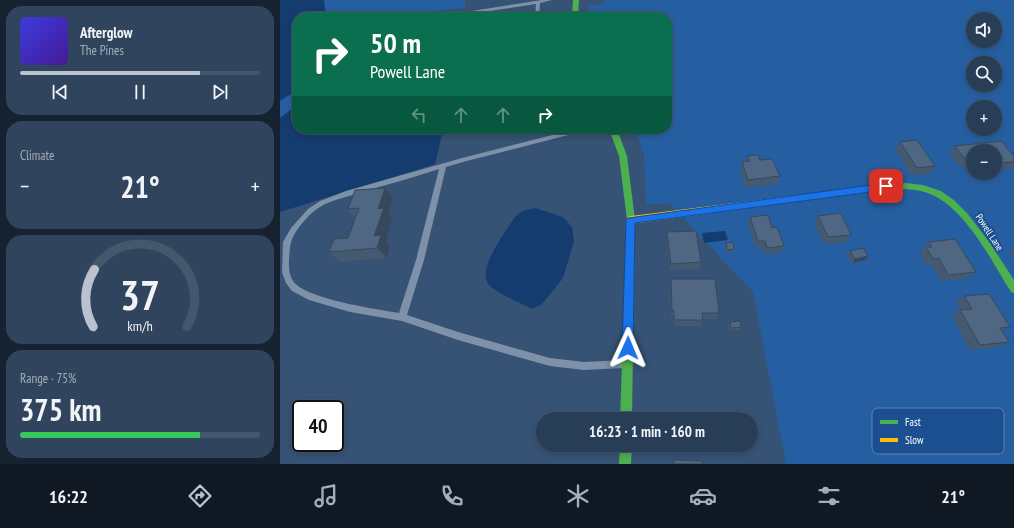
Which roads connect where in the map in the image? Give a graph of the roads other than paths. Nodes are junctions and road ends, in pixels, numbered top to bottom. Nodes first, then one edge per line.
1 (550, 0) edge
2 (576, 0) edge
3 (538, 2) junction
4 (473, 12) edge
5 (537, 12) edge
6 (575, 12) edge
7 (564, 134) edge
8 (615, 134) edge
9 (443, 166) junction
10 (631, 220) junction
11 (1014, 289) edge
12 (402, 317) junction
13 (627, 364) junction
14 (626, 412) edge
15 (626, 452) edge
16 (625, 464) edge

1 - 3 lane
2 - 6 street
3 - 4 lane
3 - 5 lane
7 - 9 lane
8 - 10 street
9 - 12 lane
9 - 12 lane
10 - 11 street, Powell Lane
10 - 13 street
12 - 13 lane
13 - 14 street
15 - 16 street

